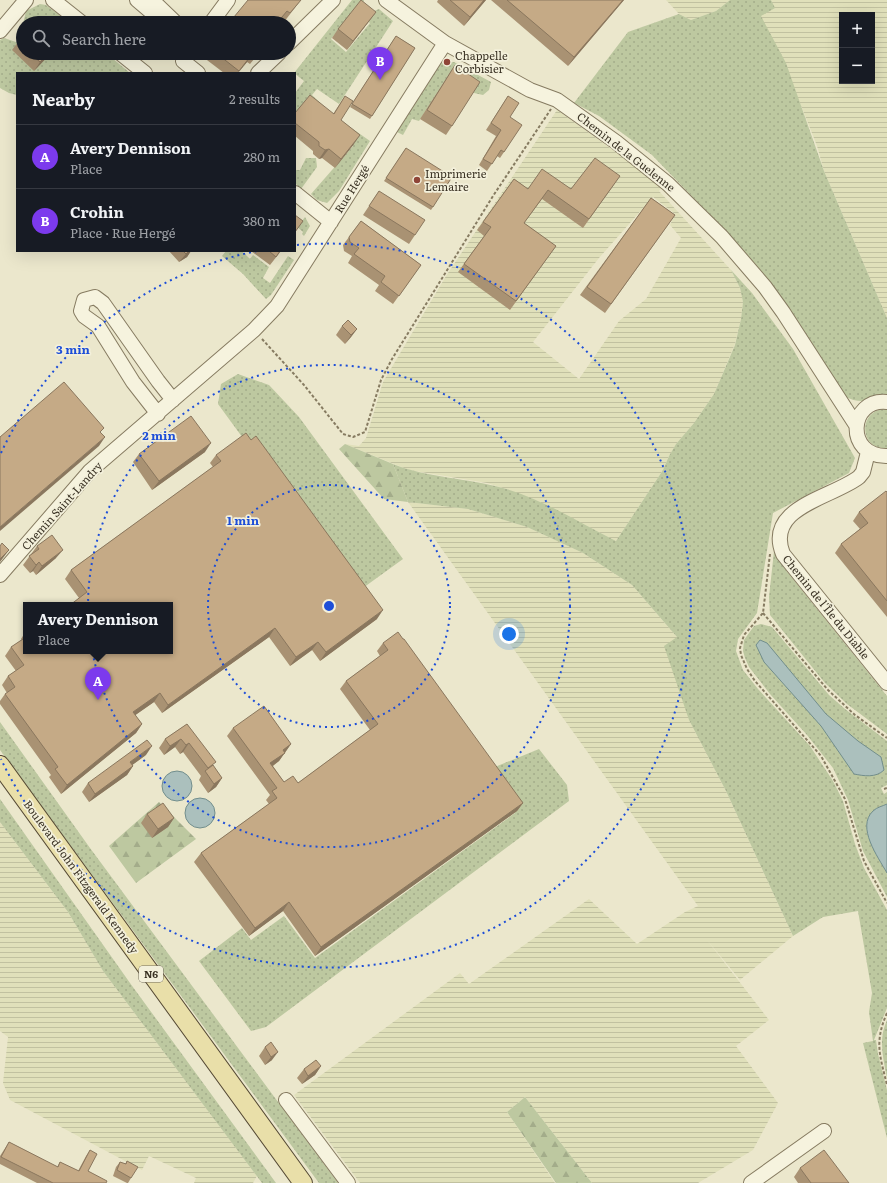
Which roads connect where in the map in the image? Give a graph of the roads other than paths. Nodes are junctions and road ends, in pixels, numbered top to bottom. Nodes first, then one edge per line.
1 (26, 0) edge
2 (53, 0) edge
3 (137, 0) edge
4 (152, 0) edge
5 (228, 0) edge
6 (333, 0) edge
7 (386, 0) edge
8 (73, 16) edge
9 (156, 16) edge
10 (169, 16) edge
11 (216, 16) edge
12 (0, 31) edge
13 (296, 36) edge
14 (445, 43) junction
15 (129, 60) edge
16 (184, 60) edge
17 (272, 60) edge
18 (144, 72) edge
19 (197, 72) edge
20 (259, 72) edge
21 (296, 194) edge
22 (332, 222) junction
23 (254, 330) joint
24 (173, 400) junction
25 (887, 402) edge
26 (841, 403) junction
27 (867, 407) junction
28 (158, 414) junction
29 (856, 425) junction
30 (868, 452) junction
31 (887, 456) edge
32 (0, 575) edge
33 (887, 683) edge
34 (0, 765) edge
35 (0, 784) edge
36 (286, 1100) dead end
37 (824, 1131) dead end
38 (288, 1183) edge
39 (303, 1183) edge
40 (348, 1183) edge
41 (751, 1183) edge

1 - 12 street
2 - 8 street
3 - 9 street
4 - 10 street
5 - 11 street
6 - 13 street
7 - 14 street, Chemin de la Guelenne
14 - 22 street, Rue Hergé
14 - 26 street, Chemin de la Guelenne
15 - 18 street
16 - 19 street
17 - 20 street
21 - 22 street
22 - 23 street, Rue Hergé
23 - 24 street, Chemin Saint-Landry
24 - 28 street, Chemin Saint-Landry
24 - 28 street
25 - 27 street
26 - 27 street
26 - 29 street, Chemin de la Guelenne
27 - 29 street
28 - 32 street, Chemin Saint-Landry
29 - 30 street
30 - 31 street
30 - 33 street, Chemin de l'Île du Diable
34 - 39 main road, Boulevard John Fitzgerald Kennedy / N6
35 - 38 main road, Boulevard John Fitzgerald Kennedy / N6
36 - 40 street
37 - 41 street

